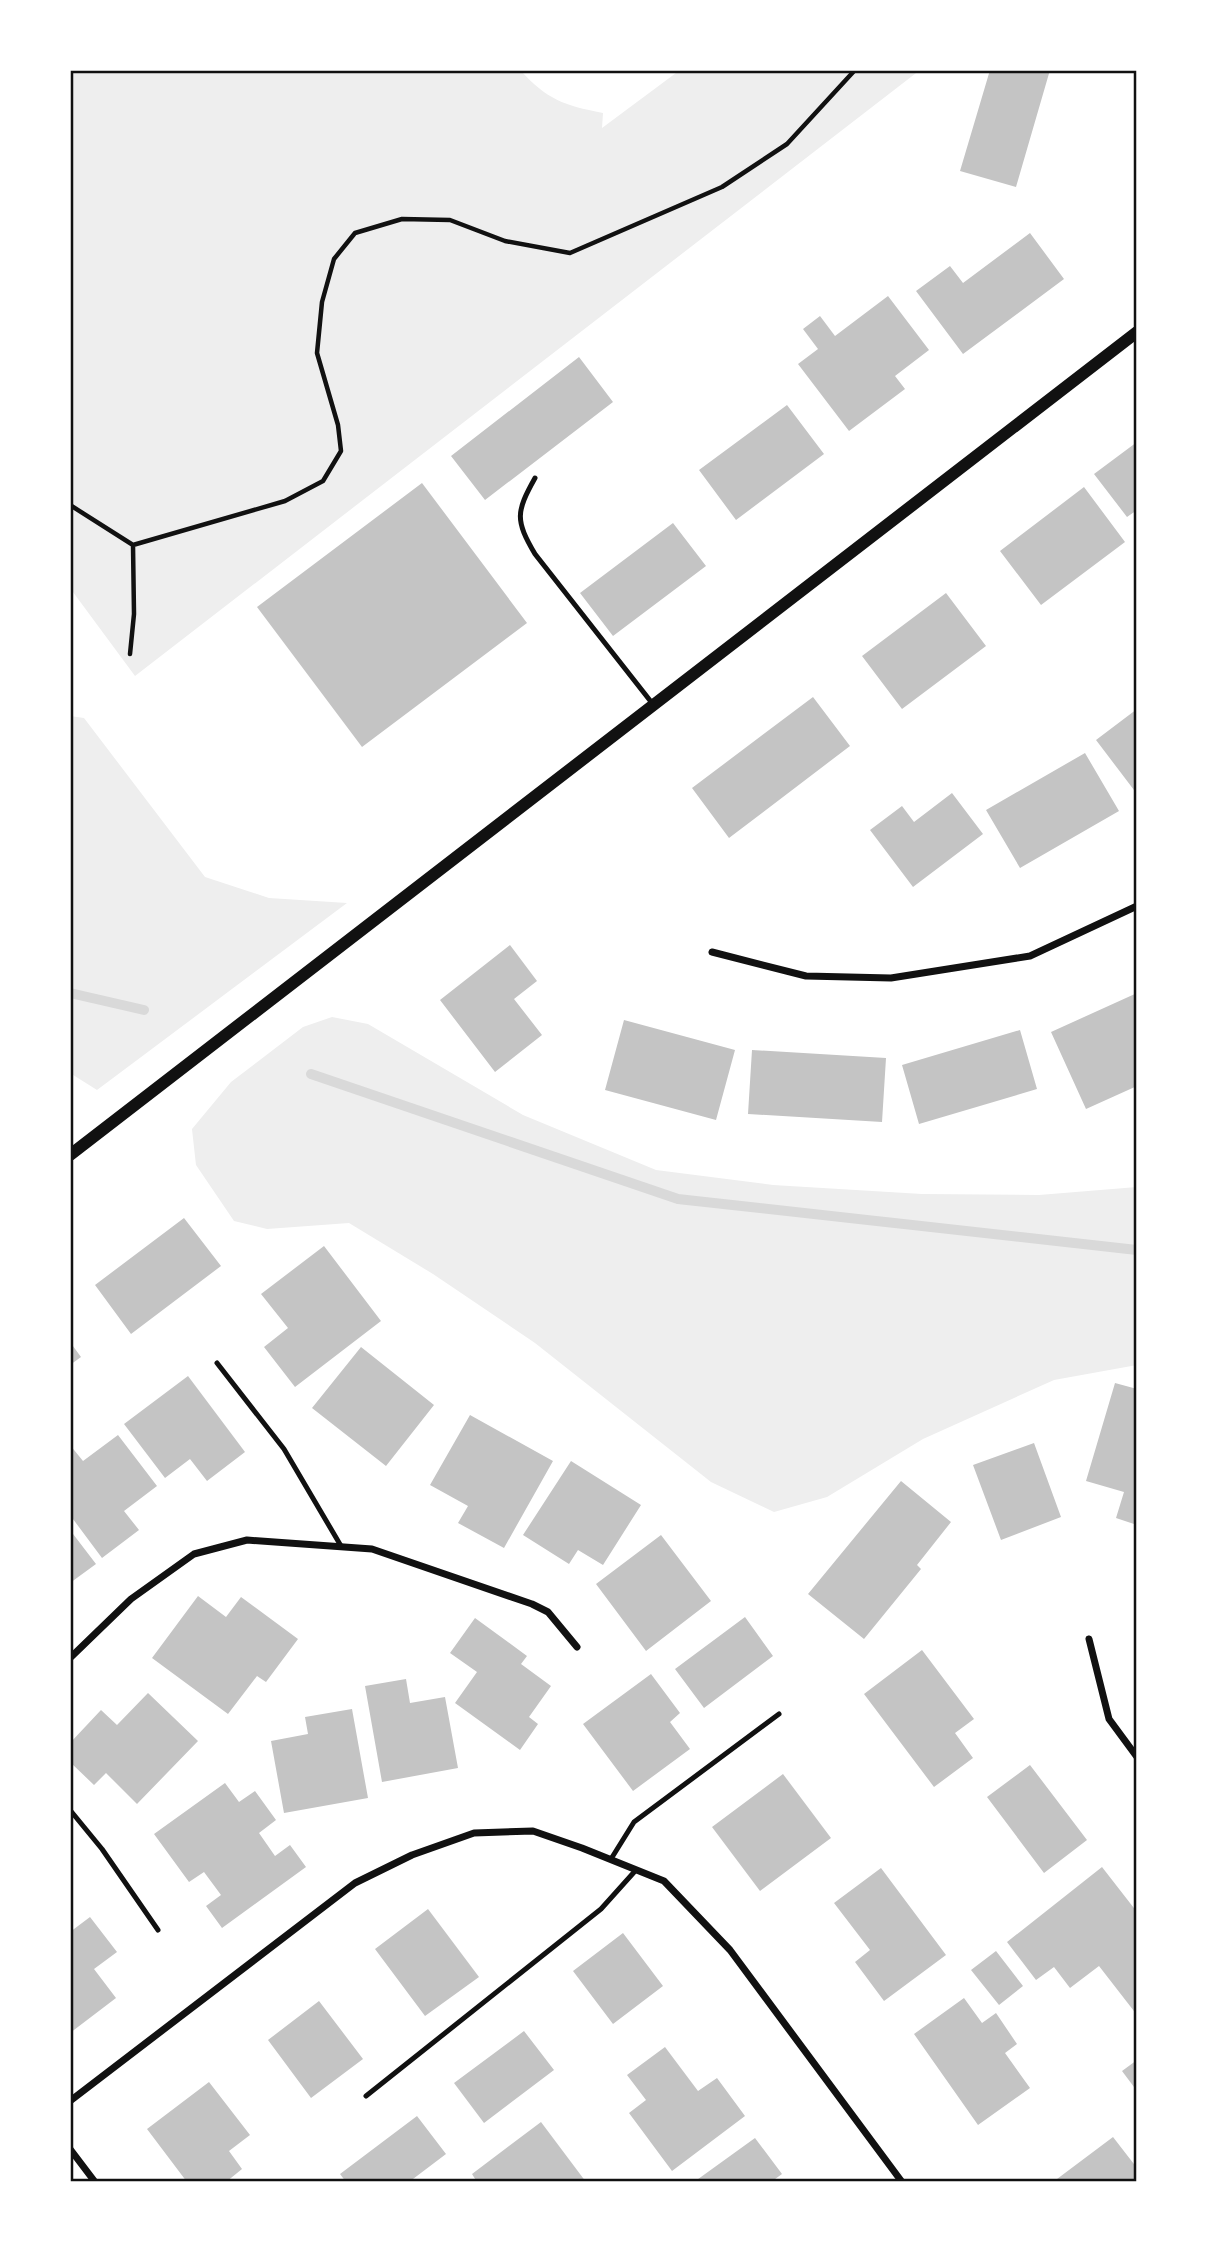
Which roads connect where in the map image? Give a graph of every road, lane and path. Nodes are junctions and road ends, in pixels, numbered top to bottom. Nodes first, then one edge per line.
1 (855, 70) edge
2 (1137, 332) edge
3 (536, 478) dead end
4 (70, 505) edge
5 (134, 545) junction
6 (130, 654) dead end
7 (653, 705) junction
8 (1137, 906) edge
9 (712, 952) dead end
10 (70, 1155) edge
11 (217, 1363) dead end
12 (341, 1546) junction
13 (1089, 1639) dead end
14 (577, 1647) dead end
15 (70, 1658) edge
16 (779, 1714) dead end
17 (1137, 1757) edge
18 (70, 1810) edge
19 (611, 1859) junction
20 (636, 1870) junction
21 (158, 1930) dead end
22 (366, 2096) dead end
23 (70, 2101) edge
24 (70, 2149) edge
25 (95, 2182) edge
26 (902, 2182) edge

1 - 5 path
2 - 7 street
3 - 7 lane
4 - 5 path
5 - 6 path
7 - 10 street
8 - 9 street
11 - 12 lane
12 - 14 street
12 - 15 street
13 - 17 street
16 - 19 lane
18 - 21 lane
19 - 20 street
19 - 23 street
20 - 22 lane
20 - 26 street
24 - 25 street

